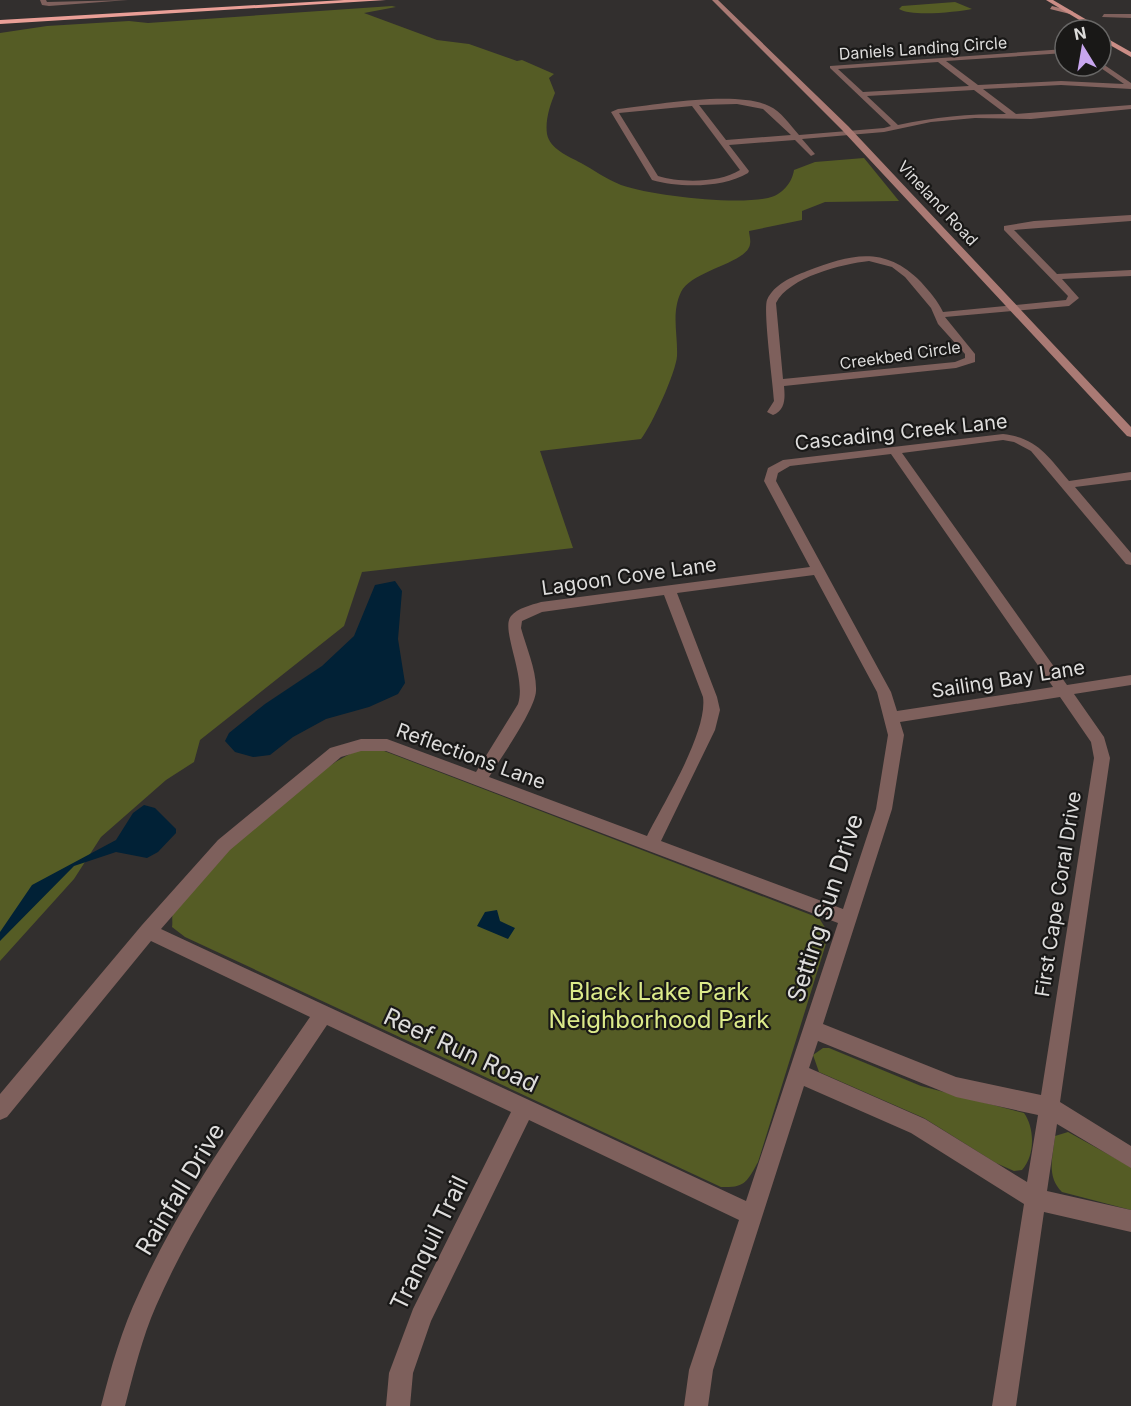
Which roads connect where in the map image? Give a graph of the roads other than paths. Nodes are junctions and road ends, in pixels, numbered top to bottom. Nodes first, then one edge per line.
1 (125, 0) edge
2 (291, 0) edge
3 (382, 0) edge
4 (715, 0) edge
5 (1049, 0) edge
6 (42, 1) edge
7 (100, 1) edge
8 (1040, 2) dead end
9 (1052, 8) junction
10 (1070, 12) junction
11 (1104, 16) dead end
12 (1131, 16) edge
13 (0, 17) edge
14 (1069, 18) edge
15 (1080, 18) edge
16 (0, 22) edge
17 (1113, 37) edge
18 (1113, 44) edge
19 (1131, 48) edge
20 (1053, 49) edge
21 (1131, 55) edge
22 (930, 60) junction
23 (939, 60) junction
24 (1113, 73) edge
25 (1130, 84) edge
26 (971, 86) junction
27 (860, 94) junction
28 (695, 105) junction
29 (1131, 107) edge
30 (1004, 116) junction
31 (1013, 116) junction
32 (895, 126) junction
33 (847, 130) junction
34 (793, 134) junction
35 (721, 140) junction
36 (811, 154) dead end
37 (1131, 218) edge
38 (1131, 273) edge
39 (1055, 277) junction
40 (1011, 306) junction
41 (938, 312) junction
42 (778, 383) junction
43 (772, 412) dead end
44 (1131, 434) edge
45 (894, 450) junction
46 (1131, 476) edge
47 (1065, 485) junction
48 (1131, 561) edge
49 (819, 570) junction
50 (669, 590) junction
51 (1131, 680) edge
52 (1064, 691) junction
53 (891, 718) junction
54 (478, 780) junction
55 (651, 844) junction
56 (848, 919) junction
57 (148, 931) junction
58 (324, 1013) junction
59 (812, 1029) junction
60 (798, 1073) junction
61 (1049, 1107) junction
62 (524, 1108) junction
63 (0, 1110) edge
64 (1131, 1158) edge
65 (1035, 1199) junction
66 (752, 1215) junction
67 (1131, 1221) edge
68 (113, 1406) edge
69 (398, 1406) edge
70 (696, 1406) edge
71 (1004, 1406) edge

1 - 7 street
2 - 13 highway
3 - 16 highway
4 - 33 main road, Vineland Road
5 - 10 main road
6 - 7 street
8 - 9 main road
9 - 10 main road
9 - 14 main road
10 - 15 main road
11 - 12 street
17 - 19 main road
18 - 21 main road
20 - 23 street, Daniels Landing Circle
22 - 23 street, Daniels Landing Circle
22 - 26 street
22 - 27 street, Daniels Landing Circle
23 - 26 street
24 - 25 street
25 - 26 street
26 - 27 street
26 - 30 street
26 - 31 street
27 - 32 street, Daniels Landing Circle
28 - 34 street
28 - 35 street
28 - 35 street
29 - 31 street
30 - 31 street
30 - 32 street
32 - 33 street
33 - 34 street
33 - 40 main road, Vineland Road
34 - 35 street
34 - 36 street
37 - 39 street
38 - 39 street
39 - 40 street, Creekbed Circle
40 - 41 street, Creekbed Circle
40 - 44 main road, Vineland Road
41 - 42 street, Creekbed Circle
41 - 42 street, Creekbed Circle
42 - 43 street, Creekbed Circle
45 - 47 street, Cascading Creek Lane
45 - 49 street, Cascading Creek Lane
45 - 52 street, First Cape Coral Drive
46 - 47 street
47 - 48 street, Cascading Creek Lane
49 - 50 street, Lagoon Cove Lane
49 - 53 street, Setting Sun Drive
50 - 54 street, Lagoon Cove Lane
50 - 55 street
51 - 52 street, Sailing Bay Lane
52 - 53 street, Sailing Bay Lane
52 - 61 street, First Cape Coral Drive
53 - 56 street, Setting Sun Drive
54 - 55 street, Reflections Lane
54 - 57 street, Reflections Lane
55 - 56 street, Reflections Lane
56 - 59 street, Setting Sun Drive
57 - 58 street, Reef Run Road
57 - 63 street, Reflections Lane
58 - 62 street, Reef Run Road
58 - 68 street, Rainfall Drive
59 - 60 street, Setting Sun Drive
59 - 61 street
60 - 65 street
60 - 66 street, Setting Sun Drive
61 - 64 street
61 - 65 street, First Cape Coral Drive
62 - 66 street, Reef Run Road
62 - 69 street, Tranquil Trail
65 - 67 street
65 - 71 street, First Cape Coral Drive
66 - 70 street, Setting Sun Drive

